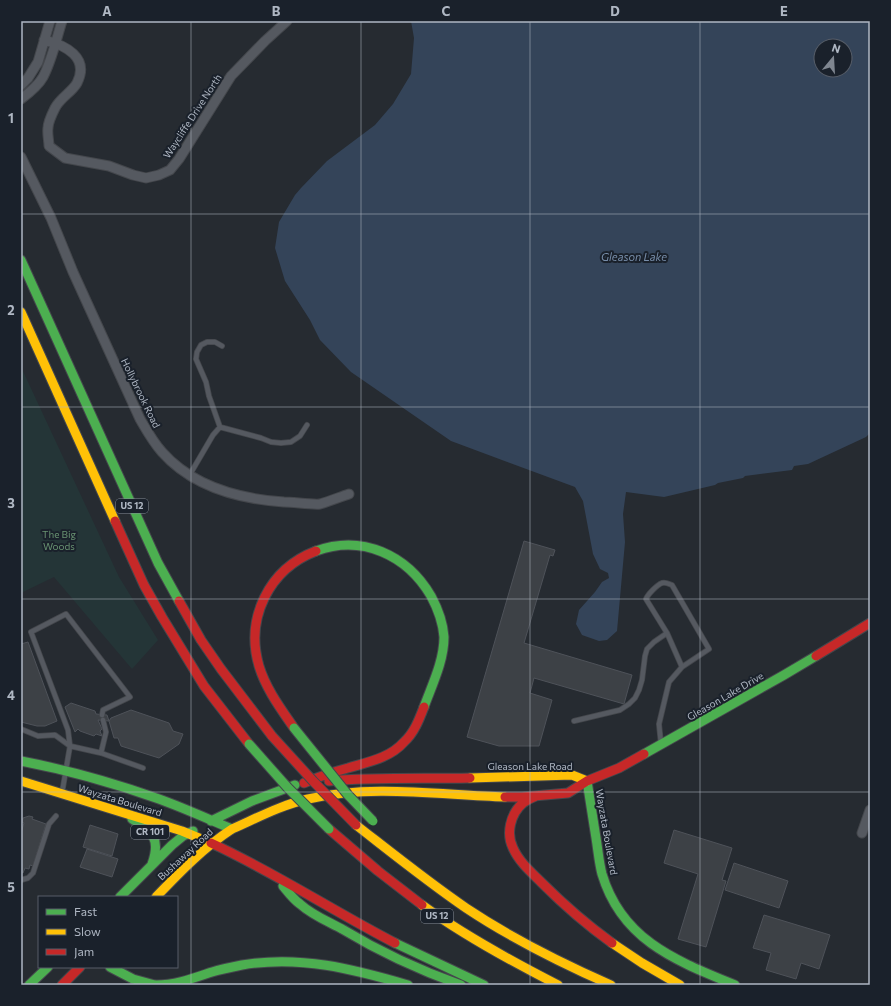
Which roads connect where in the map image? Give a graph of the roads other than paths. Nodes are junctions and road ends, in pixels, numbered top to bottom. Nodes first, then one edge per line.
1 (50, 21) edge
2 (62, 21) edge
3 (287, 21) edge
4 (44, 40) junction
5 (56, 43) junction
6 (21, 85) edge
7 (21, 99) edge
8 (21, 157) edge
9 (21, 260) edge
10 (22, 314) edge
11 (222, 346) dead end
12 (307, 425) dead end
13 (220, 427) junction
14 (190, 476) junction
15 (349, 494) dead end
16 (870, 623) edge
17 (667, 633) junction
18 (682, 667) junction
19 (102, 715) dead end
20 (104, 720) dead end
21 (574, 721) dead end
22 (21, 729) edge
23 (70, 746) junction
24 (661, 746) junction
25 (101, 753) junction
26 (21, 761) edge
27 (143, 768) dead end
28 (66, 771) junction
29 (21, 780) edge
30 (587, 781) junction
31 (304, 783) junction
32 (62, 793) junction
33 (536, 796) junction
34 (870, 810) edge
35 (120, 811) junction
36 (56, 816) dead end
37 (211, 821) junction
38 (232, 829) junction
39 (189, 833) junction
40 (862, 833) dead end
41 (212, 843) junction
42 (402, 861) junction
43 (151, 866) junction
44 (274, 876) junction
45 (21, 880) edge
46 (121, 896) edge
47 (157, 896) edge
48 (47, 968) edge
49 (79, 968) edge
50 (112, 968) edge
51 (30, 985) edge
52 (62, 985) edge
53 (156, 985) edge
54 (408, 985) edge
55 (461, 985) edge
56 (484, 985) edge
57 (558, 985) edge
58 (611, 985) edge
59 (680, 985) edge
60 (736, 985) edge

1 - 4 street
2 - 5 street
3 - 5 street, Waycliffe Drive North
4 - 5 street, Waycliffe Drive North
4 - 6 street
5 - 7 street
8 - 14 street, Hollybrook Road
9 - 42 main road, US 12, bridge
10 - 57 main road, US 12, bridge
11 - 13 lane
12 - 13 lane
13 - 14 lane
14 - 15 street, Hollybrook Road
16 - 24 main road, Gleason Lake Drive
17 - 18 lane
17 - 18 lane
17 - 21 lane
18 - 24 lane
19 - 23 lane
20 - 25 lane
22 - 23 lane
23 - 25 lane
23 - 28 lane
24 - 30 main road, Gleason Lake Drive
25 - 27 lane
26 - 28 main road, Wayzata Boulevard
28 - 32 lane
28 - 37 main road, Wayzata Boulevard
29 - 32 main road, Wayzata Boulevard / CR 101
30 - 31 main road, Gleason Lake Road
30 - 33 main road, Gleason Lake Road
30 - 60 main road, Wayzata Boulevard
31 - 37 main road, Gleason Lake Road
31 - 42 main road, bridge
32 - 35 main road, Wayzata Boulevard / CR 101
33 - 38 main road, Gleason Lake Road
33 - 59 main road
34 - 40 street
35 - 39 main road, Wayzata Boulevard
35 - 43 main road, CR 101
36 - 45 lane
37 - 38 main road, Wayzata Boulevard
37 - 39 main road, Bushaway Road
38 - 41 main road, Bushaway Road
39 - 41 main road, Wayzata Boulevard
39 - 43 main road, Bushaway Road
41 - 44 main road, Wayzata Boulevard
41 - 47 main road, Bushaway Road
42 - 58 main road, US 12
43 - 46 main road, Bushaway Road
44 - 55 main road
44 - 56 main road, Wayzata Boulevard
48 - 51 main road
49 - 52 main road
50 - 53 main road
53 - 54 main road

